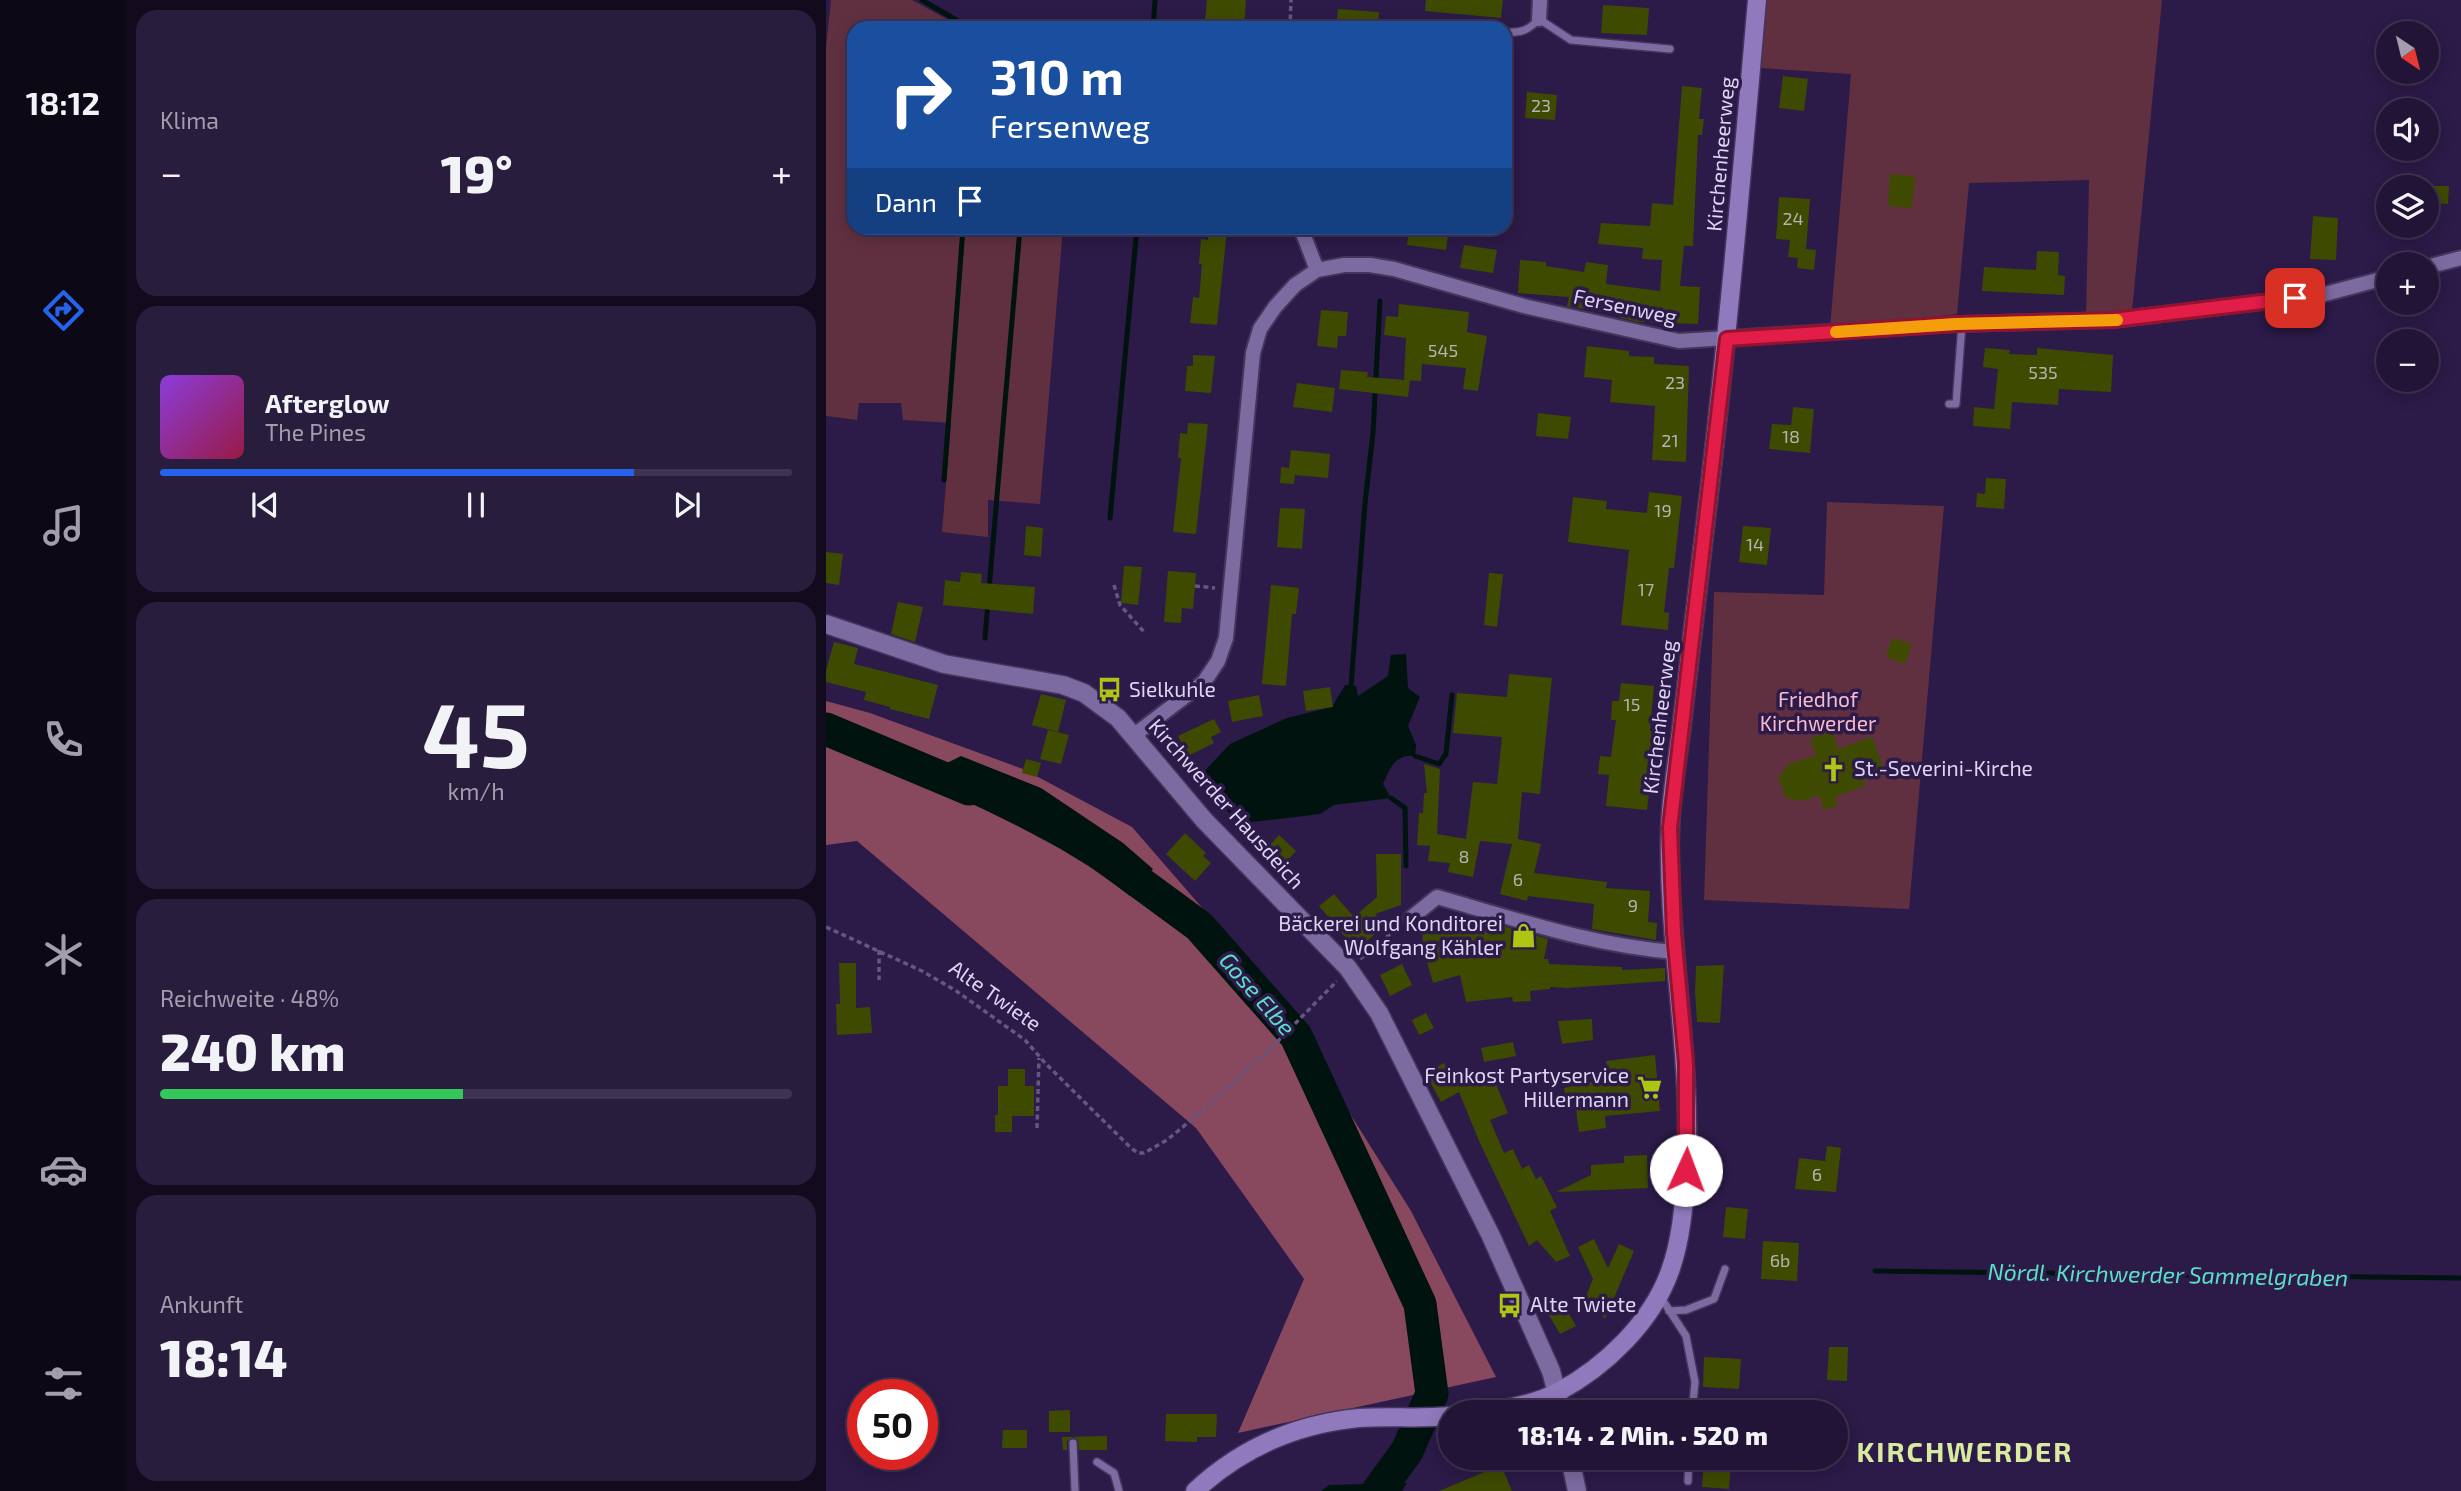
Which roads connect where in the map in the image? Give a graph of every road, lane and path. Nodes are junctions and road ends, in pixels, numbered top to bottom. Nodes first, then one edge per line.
1 (1291, 0) edge
2 (1540, 0) edge
3 (1758, 0) edge
4 (1539, 19) junction
5 (1290, 21) edge
6 (1512, 32) edge
7 (1670, 49) dead end
8 (1304, 235) edge
9 (2461, 258) edge
10 (2439, 264) edge
11 (1317, 270) junction
12 (2376, 280) edge
13 (1962, 324) junction
14 (1727, 339) junction
15 (1949, 404) dead end
16 (1114, 585) dead end
17 (1195, 586) dead end
18 (1231, 589) junction
19 (826, 624) edge
20 (1145, 633) dead end
21 (1133, 736) junction
22 (1411, 918) joint
23 (826, 927) edge
24 (879, 950) junction
25 (1675, 952) junction
26 (1348, 968) junction
27 (880, 980) dead end
28 (1038, 1056) junction
29 (1037, 1128) dead end
30 (1725, 1269) dead end
31 (1660, 1295) junction
32 (1670, 1311) junction
33 (1557, 1392) junction
34 (1537, 1400) edge
35 (1559, 1400) edge
36 (1693, 1400) edge
37 (1438, 1417) edge
38 (1073, 1443) dead end
39 (1097, 1462) dead end
40 (1573, 1470) edge
41 (1688, 1470) edge
42 (1688, 1481) dead end
43 (1075, 1491) edge
44 (1119, 1491) edge
45 (1195, 1491) edge
46 (1577, 1491) edge

1 - 5 path
2 - 4 street
3 - 14 main road, Kirchenheerweg
4 - 6 lane
4 - 7 lane
8 - 11 street
9 - 10 street
11 - 14 street, Fersenweg
11 - 18 street, Fersenweg
12 - 13 street, Fersenweg
13 - 14 street, Fersenweg
13 - 15 lane
14 - 25 main road, Kirchenheerweg
16 - 20 path
17 - 18 path
18 - 21 street, Fersenweg
19 - 21 street, Kirchwerder Hausdeich
21 - 26 street, Kirchwerder Hausdeich
22 - 25 street
22 - 26 path, Alte Twiete
23 - 24 path, Alte Twiete
24 - 27 path
24 - 28 path, Alte Twiete
25 - 31 main road, Kirchenheerweg
26 - 28 path, Alte Twiete
26 - 33 street, Kirchwerder Hausdeich
28 - 29 path
30 - 32 lane
31 - 32 lane
31 - 33 main road, Kirchenheerweg
32 - 36 lane
33 - 34 main road, Kirchenheerweg
33 - 35 street, Kirchwerder Hausdeich
37 - 45 main road
38 - 43 lane
39 - 44 lane
40 - 46 street
41 - 42 lane

